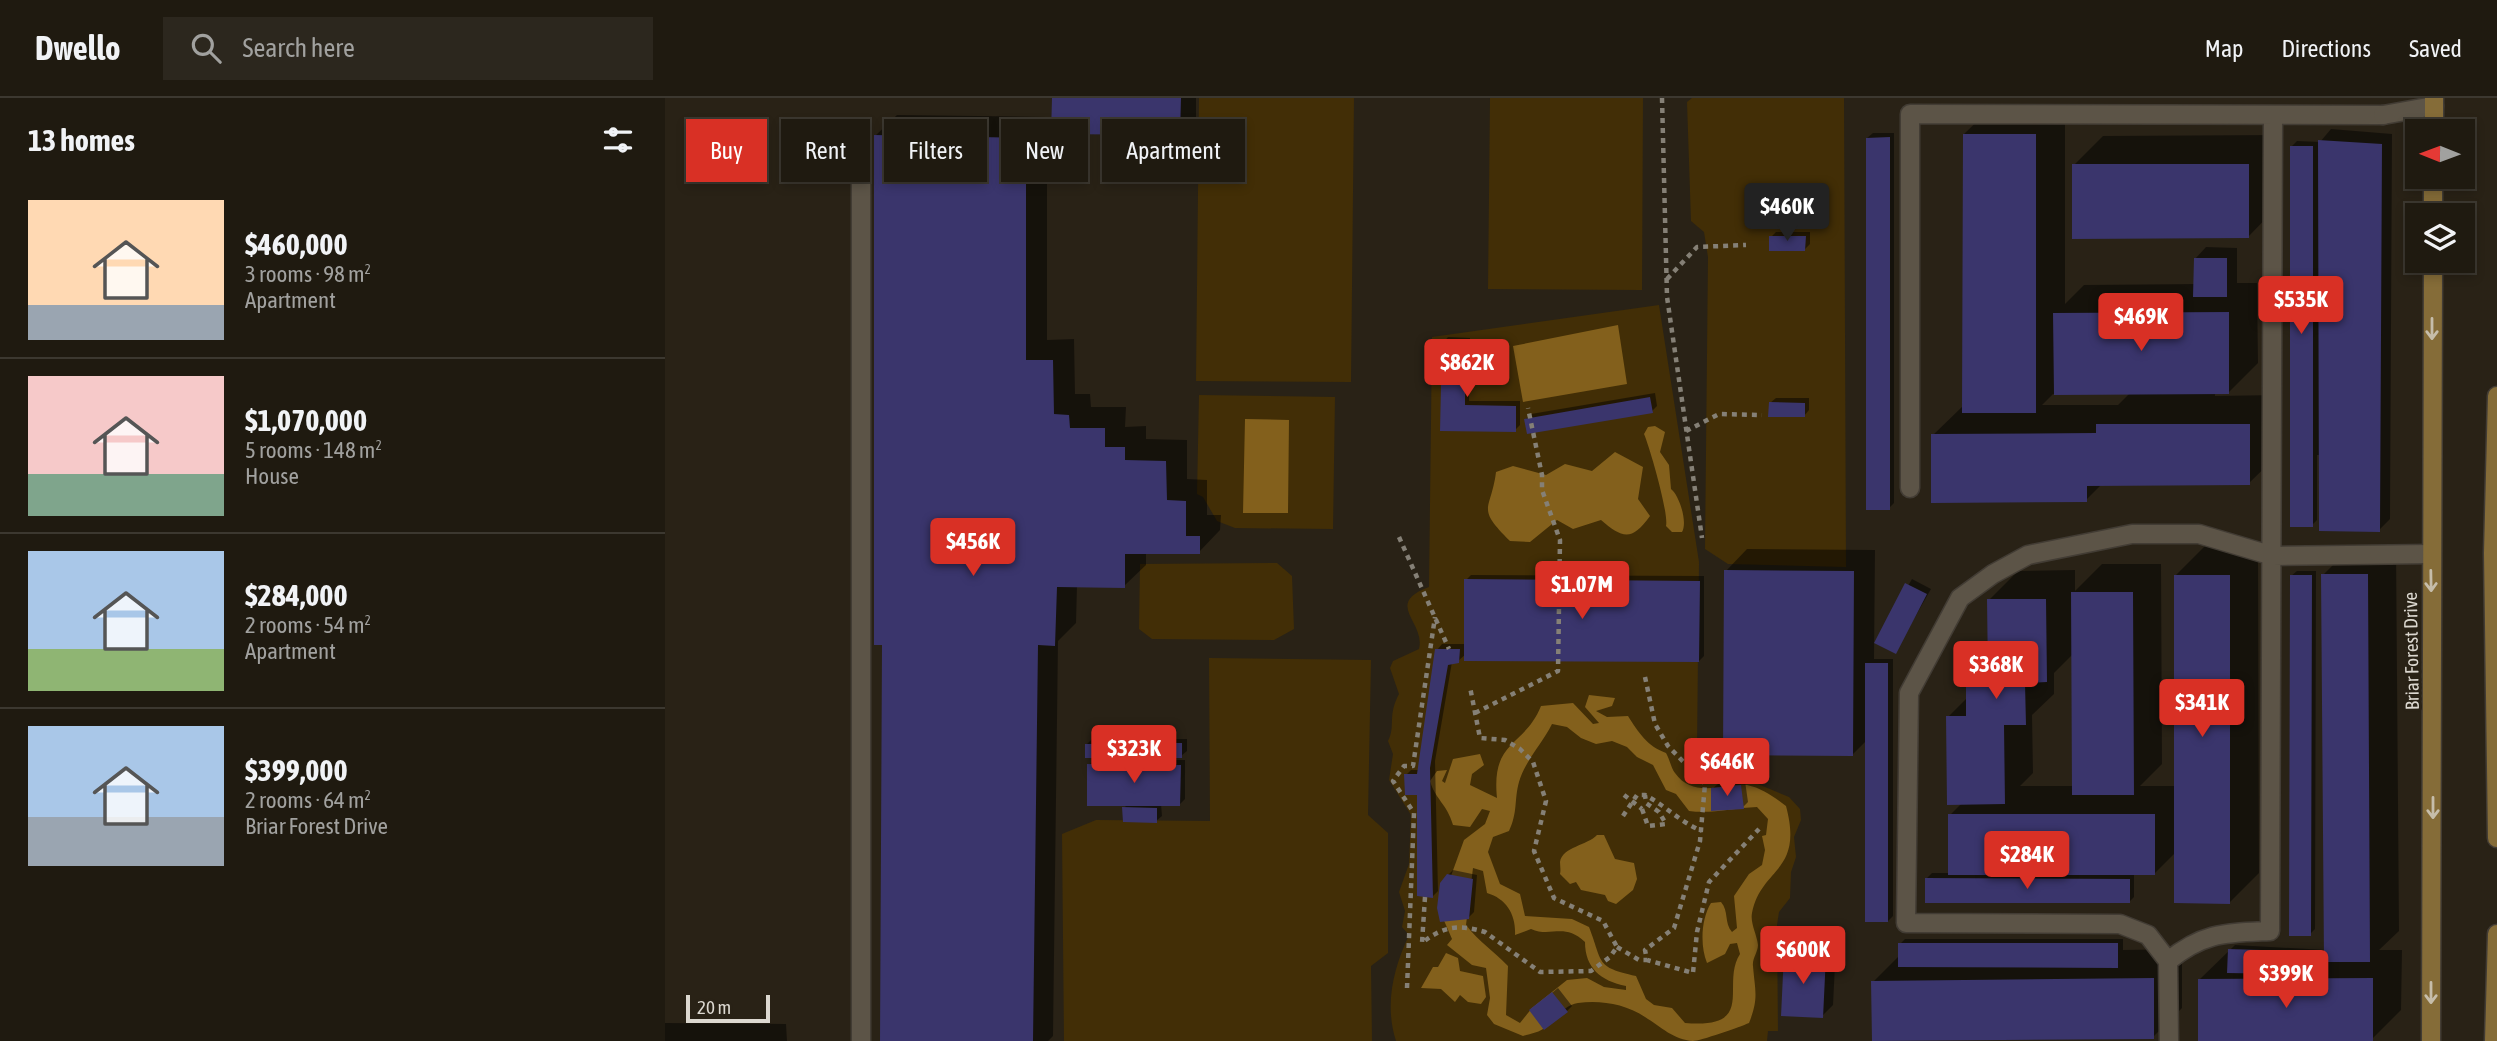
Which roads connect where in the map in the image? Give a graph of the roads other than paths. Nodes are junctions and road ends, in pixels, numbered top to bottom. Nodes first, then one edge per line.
1 (2434, 102) edge
2 (2273, 117) junction
3 (861, 182) edge
4 (2433, 273) edge
5 (2497, 396) edge
6 (1910, 488) dead end
7 (2431, 554) junction
8 (2273, 556) junction
9 (2497, 838) edge
10 (2497, 934) edge
11 (2168, 961) junction
12 (861, 1041) edge
13 (2169, 1041) edge
14 (2431, 1041) edge
15 (2494, 1041) edge

1 - 2 street
2 - 6 street
2 - 8 street
3 - 12 street
4 -> 7 main road, Briar Forest Drive
5 - 9 main road
7 - 8 street
7 -> 14 main road, Briar Forest Drive
8 - 11 street
8 - 11 street
10 - 15 main road
11 - 13 street

